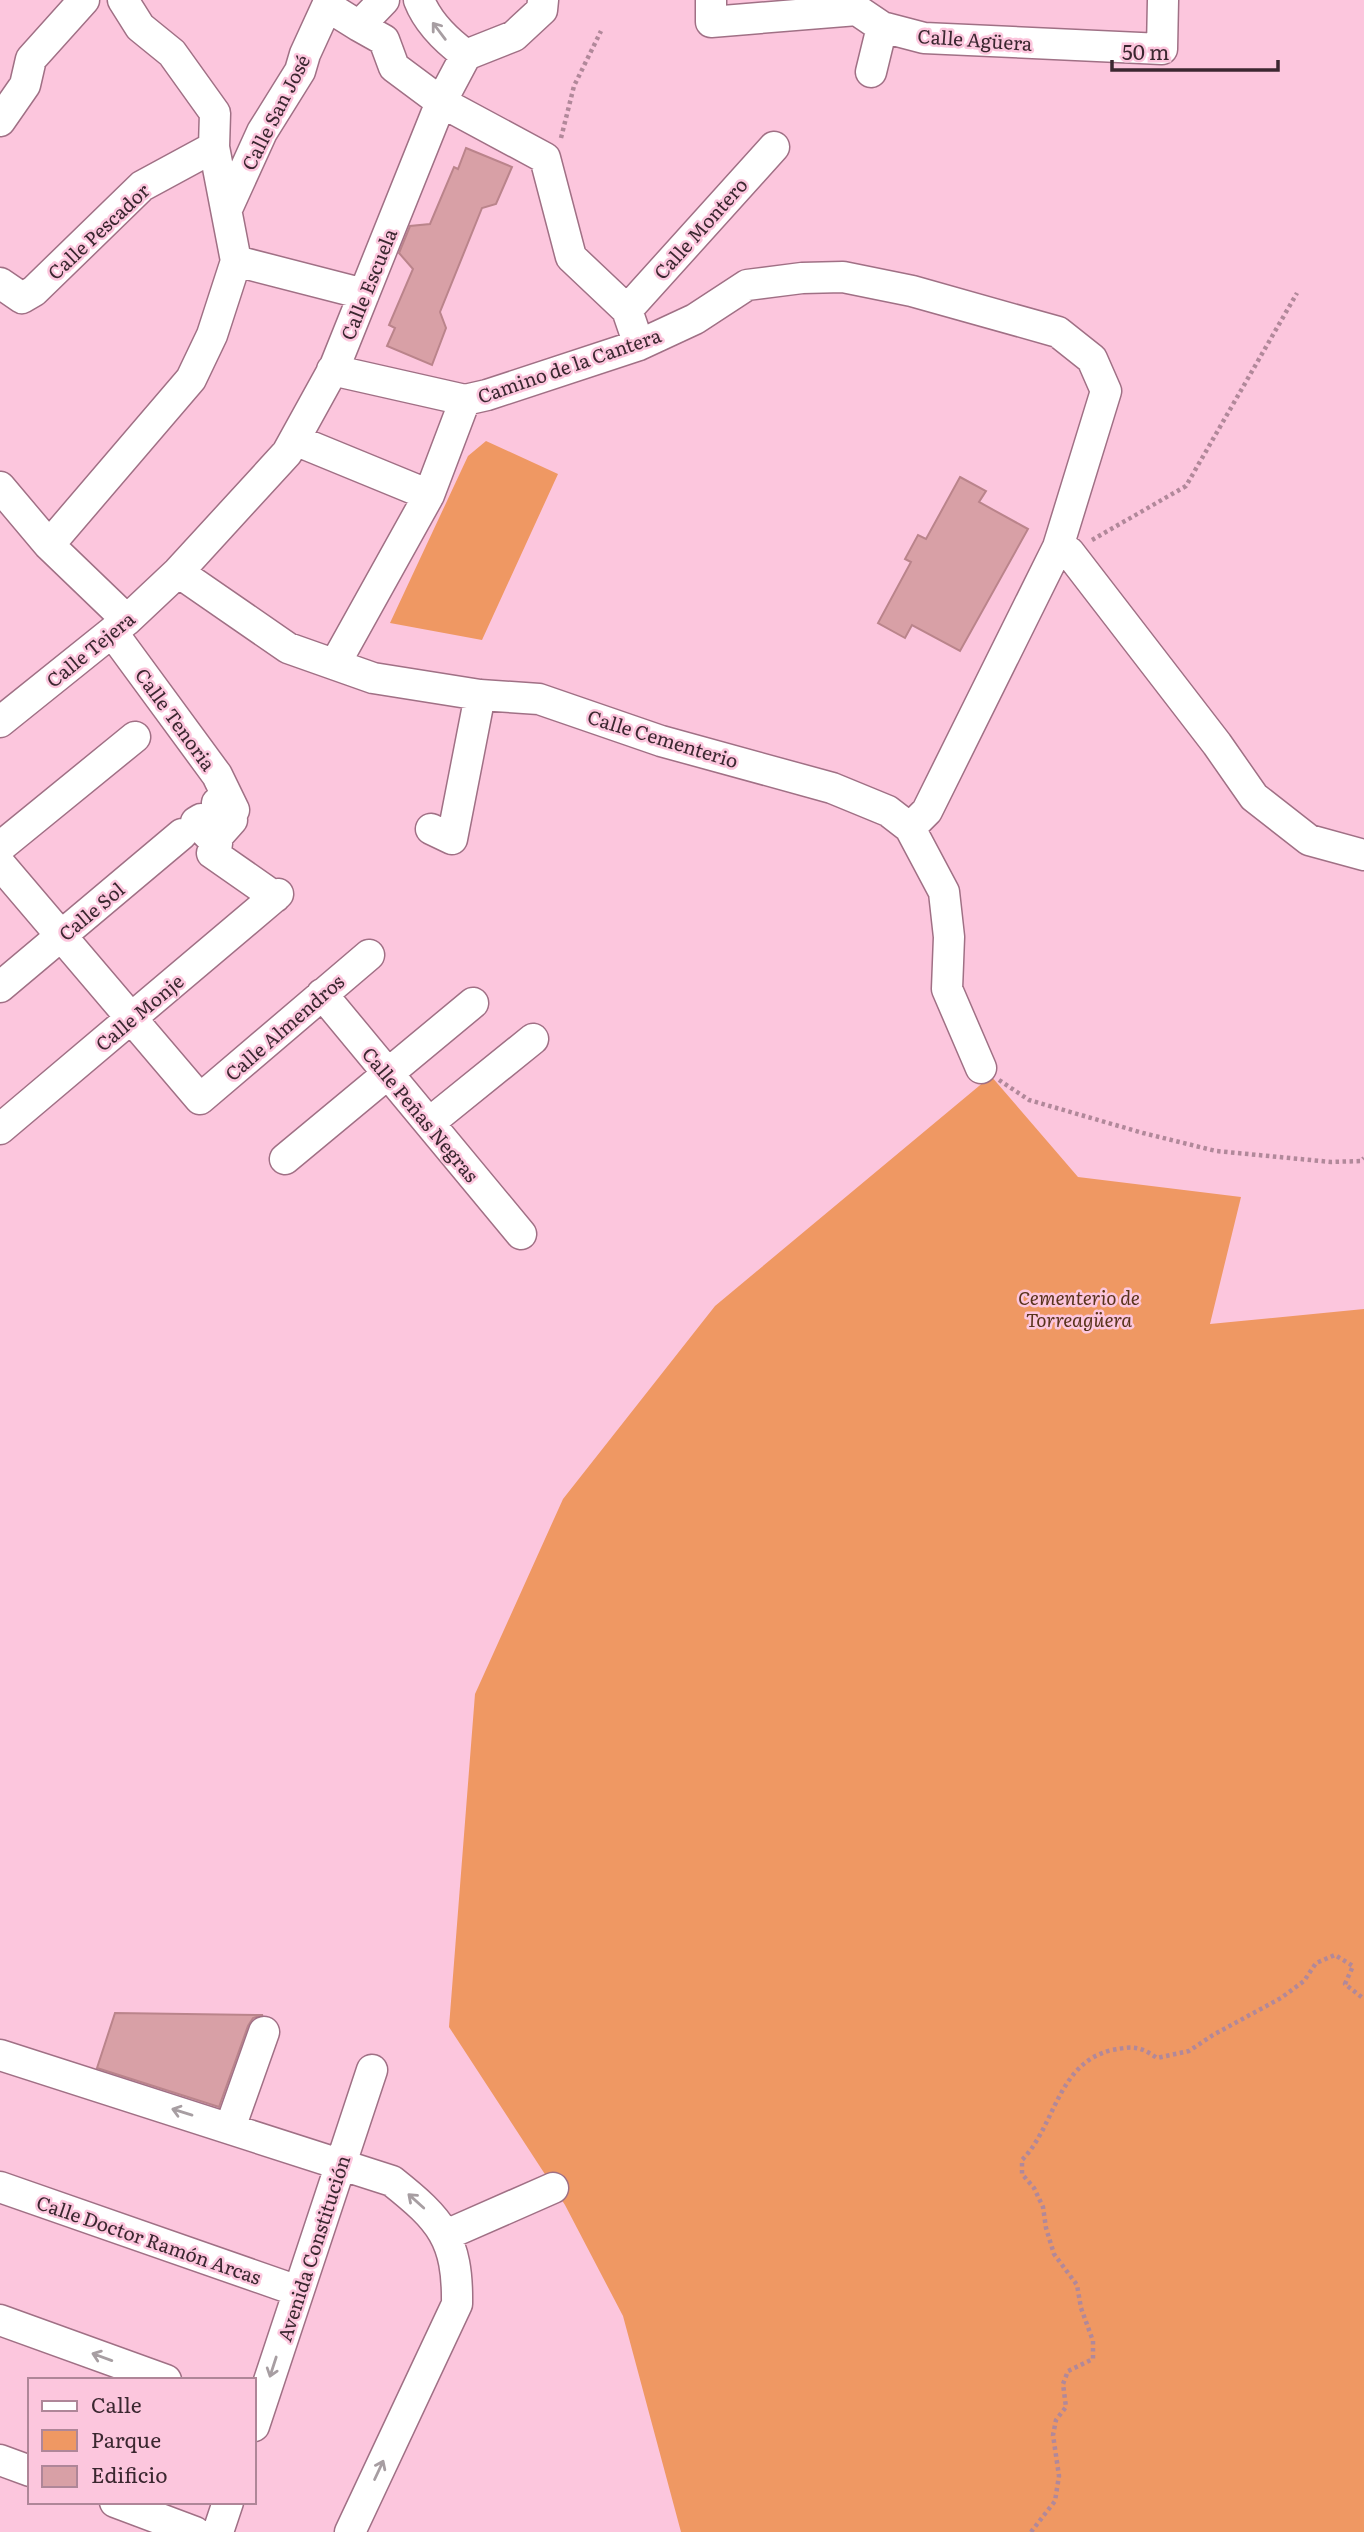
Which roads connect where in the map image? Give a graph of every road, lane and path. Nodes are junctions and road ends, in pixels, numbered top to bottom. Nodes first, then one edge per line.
1 (84, 0) edge
2 (123, 0) edge
3 (384, 0) edge
4 (419, 0) edge
5 (543, 0) edge
6 (1163, 0) edge
7 (328, 3) edge
8 (711, 11) edge
9 (359, 26) junction
10 (882, 27) junction
11 (601, 31) dead end
12 (466, 55) junction
13 (31, 59) junction
14 (871, 72) dead end
15 (0, 75) edge
16 (441, 102) junction
17 (0, 121) edge
18 (214, 147) junction
19 (774, 147) dead end
20 (545, 158) junction
21 (229, 216) junction
22 (236, 261) junction
23 (11, 290) edge
24 (1297, 293) dead end
25 (364, 294) junction
26 (627, 310) junction
27 (639, 345) junction
28 (332, 370) junction
29 (465, 400) junction
30 (295, 440) junction
31 (429, 495) junction
32 (5, 504) edge
33 (49, 545) junction
34 (1064, 550) junction
35 (178, 572) junction
36 (120, 626) junction
37 (335, 664) junction
38 (480, 695) junction
39 (0, 722) edge
40 (135, 737) dead end
41 (910, 828) junction
42 (431, 829) dead end
43 (182, 834) dead end
44 (0, 847) edge
45 (1364, 855) edge
46 (0, 864) edge
47 (276, 896) joint
48 (61, 936) junction
49 (369, 956) dead end
50 (0, 987) edge
51 (322, 994) junction
52 (474, 1003) dead end
53 (131, 1018) junction
54 (533, 1039) dead end
55 (981, 1068) joint
56 (388, 1074) junction
57 (4, 1121) edge
58 (429, 1123) junction
59 (1364, 1158) edge
60 (285, 1159) dead end
61 (521, 1234) dead end
62 (1364, 1999) edge
63 (264, 2032) dead end
64 (0, 2055) edge
65 (372, 2070) dead end
66 (230, 2128) junction
67 (341, 2163) junction
68 (0, 2187) edge
69 (553, 2188) dead end
70 (446, 2235) junction
71 (298, 2291) junction
72 (0, 2320) edge
73 (160, 2378) edge
74 (256, 2414) edge
75 (0, 2460) edge
76 (28, 2470) edge
77 (120, 2504) edge
78 (227, 2504) edge
79 (195, 2532) edge
80 (218, 2532) edge
81 (350, 2532) edge
82 (1031, 2532) edge

1 - 13 street
2 - 18 street
3 - 9 street
12 -> 4 street
5 - 12 street
6 - 10 street, Calle Agüera
7 - 9 street, Calle San José
7 - 21 street, Calle San José
8 - 10 street, Calle Agüera
9 - 16 street, Calle San José
10 - 14 street
11 - 20 path
12 - 16 street, Calle Escuela
13 - 15 street
13 - 17 street
16 - 20 street, Calle San José
16 - 25 street, Calle Escuela
18 - 21 street
18 - 23 street, Calle Pescador
19 - 26 street, Calle Montero
20 - 26 street
21 - 22 street
22 - 25 street
22 - 33 street
24 - 34 path
25 - 28 street, Calle Escuela
26 - 27 street
27 - 29 street, Camino de la Cantera
27 - 34 street, Camino de la Cantera
28 - 29 street
28 - 30 street, Calle Escuela
29 - 31 street, Camino de la Cantera
30 - 31 street
30 - 35 street, Calle Escuela
31 - 37 street, Camino de la Cantera
32 - 33 street, Calle Tenoria
33 - 36 street, Calle Tenoria
34 - 41 street, Camino de la Cantera
34 - 45 street
35 - 36 street, Calle Tejera
35 - 37 street, Calle Cementerio
36 - 39 street, Calle Tejera
36 - 47 street, Calle Tenoria
37 - 38 street, Calle Cementerio
38 - 41 street, Calle Cementerio
38 - 42 street
40 - 44 street
41 - 55 street, Calle Cementerio
43 - 48 street, Calle Sol
46 - 48 street
47 - 53 street, Calle Monje
48 - 50 street, Calle Sol
48 - 53 street
49 - 51 street, Calle Almendros
51 - 53 street, Calle Almendros
51 - 56 street, Calle Peñas Negras
52 - 56 street
53 - 57 street, Calle Monje
54 - 58 street
55 - 59 path
56 - 58 street, Calle Peñas Negras
56 - 60 street
58 - 61 street, Calle Peñas Negras
62 - 82 path
63 - 66 street
66 -> 64 street
65 - 67 street, Avenida Constitución
66 - 67 street
70 -> 67 street
67 - 71 street, Avenida Constitución
68 - 71 street, Calle Doctor Ramón Arcas
69 - 70 street
81 -> 70 street
71 -> 74 street, Avenida Constitución
73 -> 72 street
75 - 76 street
77 - 79 street
78 - 80 street

